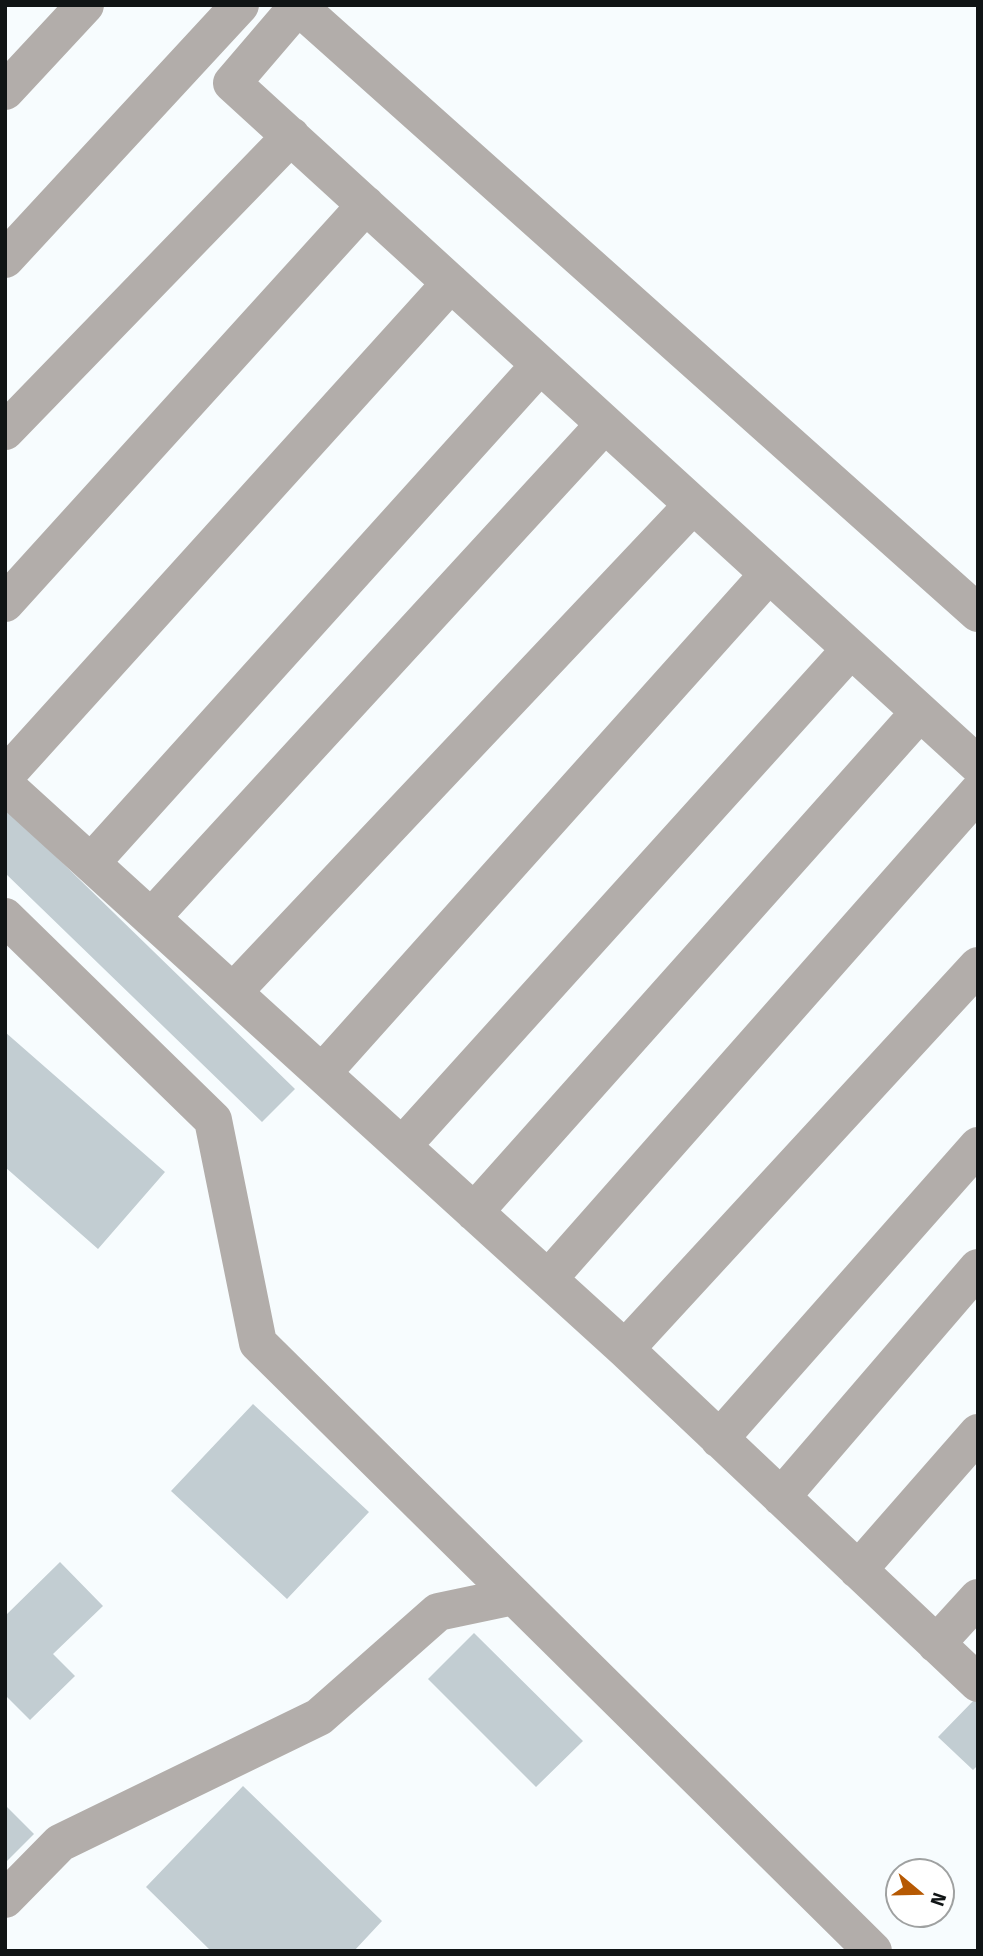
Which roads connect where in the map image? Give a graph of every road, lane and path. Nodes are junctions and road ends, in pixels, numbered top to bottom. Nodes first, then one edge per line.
1 (85, 5) edge
2 (240, 5) edge
3 (5, 90) edge
4 (291, 136) junction
5 (366, 205) junction
6 (5, 259) edge
7 (451, 283) junction
8 (540, 365) junction
9 (605, 424) junction
10 (5, 431) edge
11 (693, 505) junction
12 (769, 574) junction
13 (5, 603) edge
14 (978, 613) edge
15 (851, 649) junction
16 (920, 712) junction
17 (978, 765) edge
18 (5, 776) edge
19 (5, 785) edge
20 (978, 792) edge
21 (98, 855) dead end
22 (5, 918) edge
23 (151, 918) junction
24 (978, 966) edge
25 (233, 992) junction
26 (322, 1073) junction
27 (402, 1146) junction
28 (978, 1146) edge
29 (474, 1212) junction
30 (978, 1268) edge
31 (548, 1279) junction
32 (625, 1349) junction
33 (978, 1433) edge
34 (719, 1438) junction
35 (782, 1497) junction
36 (859, 1570) junction
37 (514, 1596) junction
38 (978, 1598) edge
39 (936, 1644) junction
40 (978, 1683) edge
41 (5, 1899) edge
42 (873, 1951) edge

1 - 3 lane
2 - 6 lane
4 - 5 lane
4 - 10 lane
4 - 14 lane
5 - 7 lane
5 - 13 lane
7 - 8 lane
7 - 18 lane
8 - 9 lane
8 - 21 lane
9 - 11 lane
9 - 23 lane
11 - 12 lane
11 - 25 lane
12 - 15 lane
12 - 26 lane
15 - 16 lane
15 - 27 lane
16 - 17 lane
16 - 29 lane
19 - 23 lane
20 - 31 lane
22 - 37 lane
23 - 25 lane
24 - 32 lane
25 - 26 lane
26 - 27 lane
27 - 29 lane
28 - 34 lane
29 - 31 lane
30 - 35 lane
31 - 32 lane
32 - 34 lane
33 - 36 lane
34 - 35 lane
35 - 36 lane
36 - 39 lane
37 - 41 lane
37 - 42 lane
38 - 39 lane
39 - 40 lane

